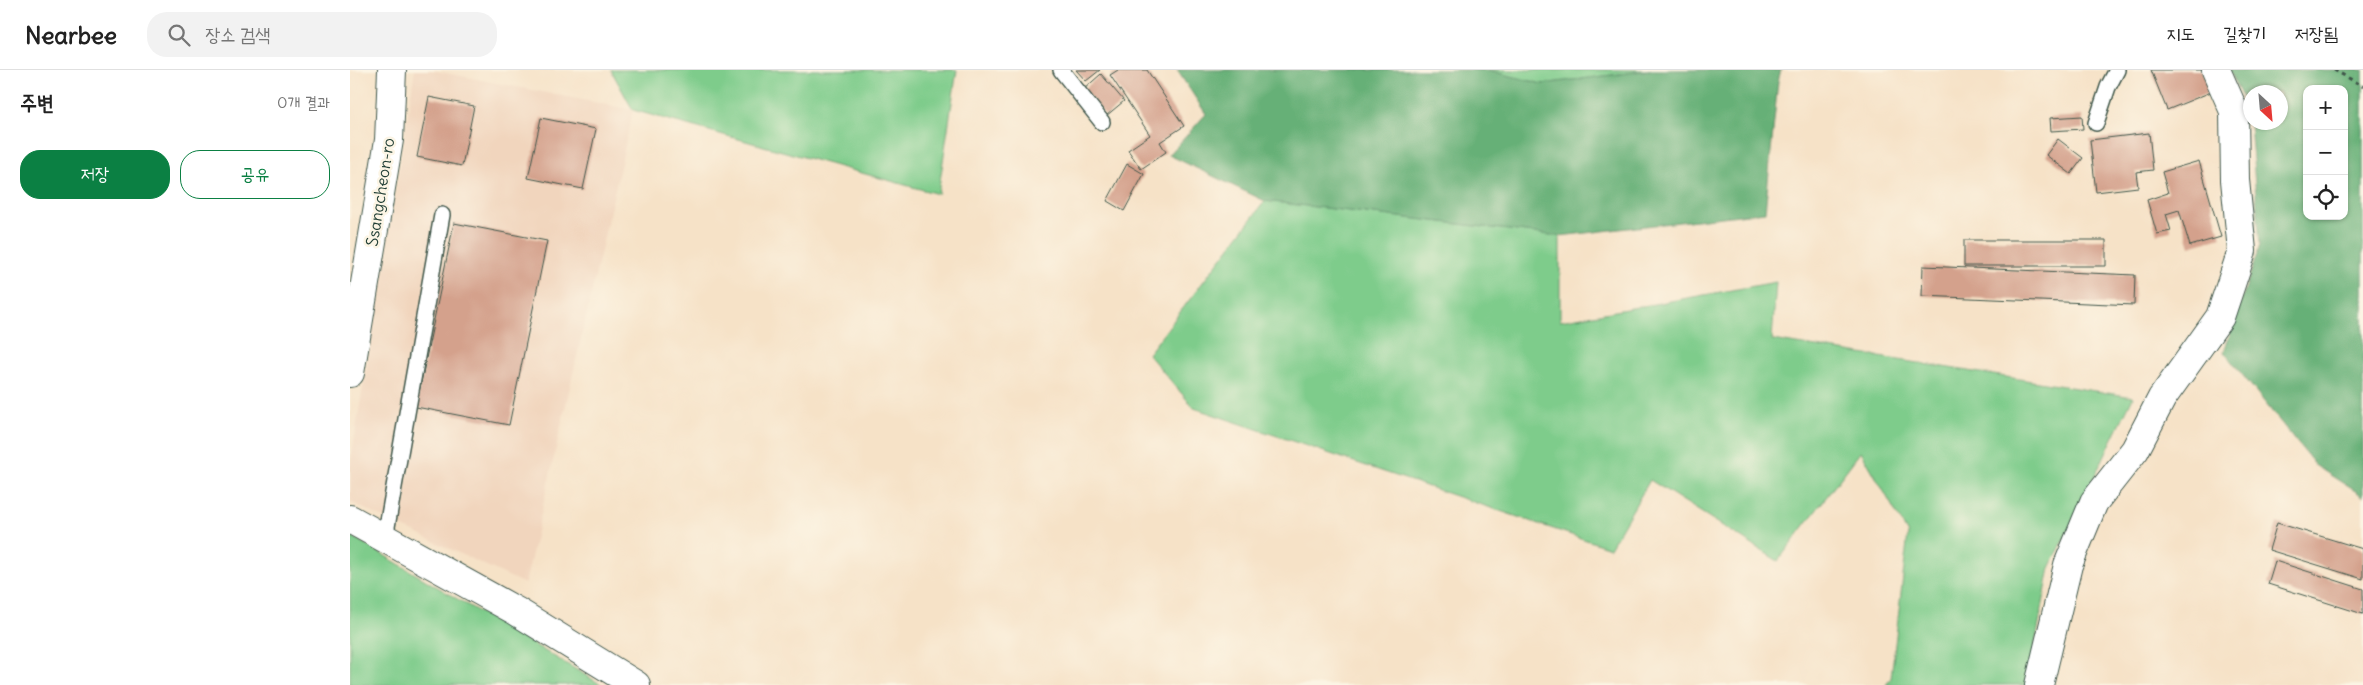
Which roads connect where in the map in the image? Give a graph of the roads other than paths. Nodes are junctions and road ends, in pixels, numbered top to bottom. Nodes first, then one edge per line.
1 (392, 70) edge
2 (1061, 70) edge
3 (2118, 70) edge
4 (2216, 70) edge
5 (1102, 122) dead end
6 (2096, 123) dead end
7 (442, 215) dead end
8 (350, 373) edge
9 (350, 519) edge
10 (385, 538) junction
11 (636, 685) edge
12 (2039, 685) edge

1 - 8 street, Ssangcheon-ro
2 - 5 lane
3 - 6 lane
4 - 12 street
7 - 10 lane
9 - 10 street
10 - 11 street

